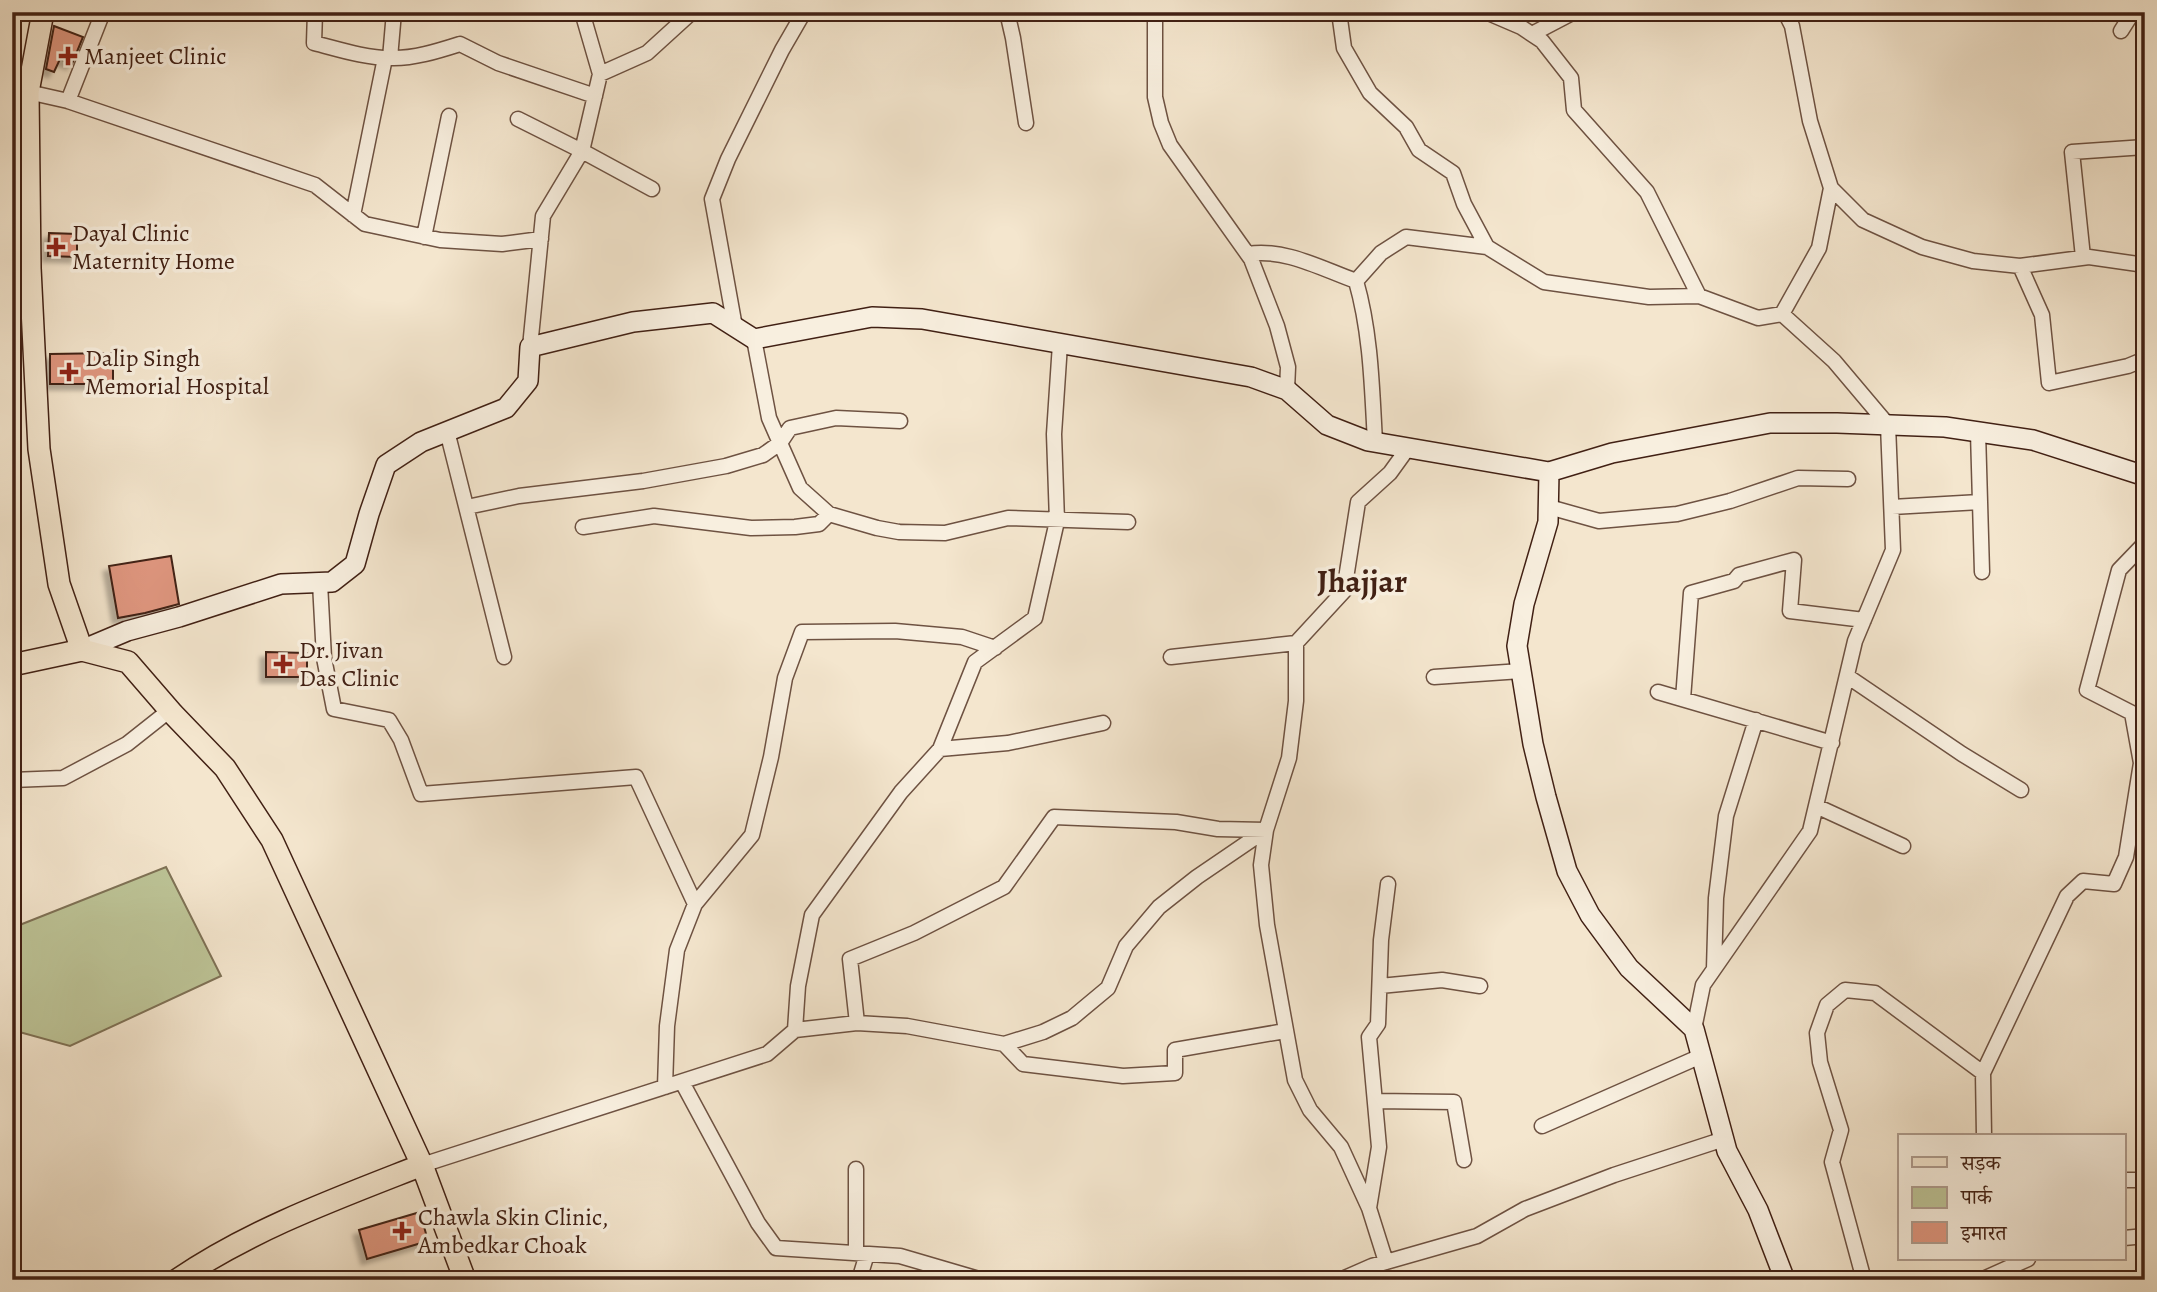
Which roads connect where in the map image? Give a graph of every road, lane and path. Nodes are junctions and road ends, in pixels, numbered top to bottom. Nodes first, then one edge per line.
1 (43, 12) edge
2 (103, 12) edge
3 (315, 12) edge
4 (394, 12) edge
5 (582, 12) edge
6 (692, 12) edge
7 (804, 12) edge
8 (1007, 12) edge
9 (1155, 12) edge
10 (1339, 12) edge
11 (1486, 12) edge
12 (1574, 12) edge
13 (1786, 12) edge
14 (2133, 12) edge
15 (2122, 31) dead end
16 (1532, 34) junction
17 (388, 58) junction
18 (600, 74) junction
19 (20, 87) edge
20 (595, 96) junction
21 (68, 101) junction
22 (449, 116) dead end
23 (518, 119) dead end
24 (1026, 123) dead end
25 (2145, 147) edge
26 (582, 151) junction
27 (1831, 188) junction
28 (652, 189) dead end
29 (353, 215) junction
30 (424, 237) junction
31 (541, 239) junction
32 (1488, 247) junction
33 (1248, 254) junction
34 (2083, 257) junction
35 (2145, 265) edge
36 (2020, 266) junction
37 (1356, 281) junction
38 (1699, 296) junction
39 (1782, 314) junction
40 (735, 327) junction
41 (754, 340) junction
42 (1060, 344) junction
43 (530, 347) junction
44 (2145, 359) edge
45 (1287, 390) junction
46 (900, 421) dead end
47 (1888, 425) junction
48 (447, 431) junction
49 (1978, 432) junction
50 (1375, 442) junction
51 (780, 443) junction
52 (1408, 448) junction
53 (1549, 472) junction
54 (2145, 476) edge
55 (1848, 479) dead end
56 (1980, 502) junction
57 (1549, 507) junction
58 (1892, 507) junction
59 (467, 508) junction
60 (829, 514) junction
61 (1057, 521) junction
62 (1128, 522) dead end
63 (583, 527) dead end
64 (2145, 543) edge
65 (1982, 572) dead end
66 (320, 583) junction
67 (1864, 620) junction
68 (1296, 643) junction
69 (995, 648) junction
70 (82, 650) junction
71 (12, 657) edge
72 (504, 657) dead end
73 (1171, 657) dead end
74 (35, 659) junction
75 (12, 665) edge
76 (1521, 671) junction
77 (1847, 676) junction
78 (1434, 677) dead end
79 (1658, 692) dead end
80 (1683, 699) junction
81 (170, 710) junction
82 (1756, 720) junction
83 (1103, 723) dead end
84 (1832, 743) junction
85 (940, 749) junction
86 (2143, 764) edge
87 (12, 780) edge
88 (2021, 790) dead end
89 (1816, 806) junction
90 (1266, 830) junction
91 (1903, 846) dead end
92 (1388, 884) dead end
93 (695, 904) junction
94 (1714, 970) junction
95 (1380, 986) junction
96 (1480, 986) dead end
97 (857, 1023) junction
98 (1694, 1029) junction
99 (794, 1030) junction
100 (1285, 1031) junction
101 (1004, 1044) junction
102 (1701, 1056) junction
103 (1983, 1073) junction
104 (682, 1082) junction
105 (665, 1087) junction
106 (1375, 1101) junction
107 (1542, 1126) dead end
108 (1984, 1134) edge
109 (1724, 1139) junction
110 (1464, 1160) dead end
111 (422, 1165) junction
112 (856, 1169) dead end
113 (2126, 1180) edge
114 (2145, 1180) edge
115 (1369, 1208) junction
116 (2145, 1236) edge
117 (2126, 1238) edge
118 (861, 1253) junction
119 (2026, 1260) edge
120 (1386, 1262) junction
121 (177, 1280) edge
122 (465, 1280) edge
123 (859, 1280) edge
124 (982, 1280) edge
125 (1340, 1280) edge
126 (1785, 1280) edge
127 (1864, 1280) edge
128 (1982, 1280) edge

1 - 19 main road
2 - 21 street
3 - 17 street
4 - 17 street
5 - 18 street
6 - 18 street
7 - 40 street
8 - 24 street
9 - 33 street
10 - 32 street
11 - 16 street
12 - 16 street
13 - 27 street
14 - 15 street
16 - 38 street
17 - 20 street
17 - 29 street
18 - 20 street
19 - 21 street
19 - 70 main road
20 - 26 street
21 - 29 street
22 - 30 street
23 - 26 street
25 - 34 street
26 - 28 street
26 - 31 street
27 - 36 street
27 - 39 street
29 - 30 street
30 - 31 street
31 - 43 street
32 - 37 street
32 - 38 street
33 - 37 street
33 - 45 street
34 - 35 street
34 - 36 street
36 - 44 street
37 - 50 street
38 - 39 street
39 - 47 street
40 - 41 street
40 - 43 street
41 - 42 street
41 - 51 street
42 - 45 street
42 - 61 street
43 - 48 street
45 - 50 street
46 - 51 street
47 - 49 street
47 - 53 street
47 - 58 street
48 - 59 street
48 - 66 street
49 - 54 street
49 - 56 street
50 - 52 street
51 - 59 street
51 - 60 street
52 - 53 street
52 - 68 street
53 - 57 street
55 - 57 street
56 - 58 street
56 - 65 street
57 - 76 street
58 - 67 street
59 - 72 street
60 - 61 street
60 - 63 street
61 - 62 street
61 - 69 street
64 - 86 street
66 - 70 street
66 - 93 street
67 - 77 street
67 - 80 street
68 - 73 street
68 - 90 street
69 - 85 street
69 - 93 street
70 - 74 main road
70 - 81 main road
71 - 74 main road
74 - 75 main road
76 - 78 street
76 - 98 street
77 - 84 street
77 - 88 street
79 - 80 street
80 - 82 street
81 - 87 street
81 - 111 main road
82 - 84 street
82 - 94 street
83 - 85 street
84 - 89 street
85 - 99 street
86 - 103 street
89 - 91 street
89 - 94 street
90 - 97 street
90 - 100 street
90 - 101 street
92 - 95 street
93 - 105 street
94 - 98 street
95 - 96 street
95 - 106 street
97 - 99 street
97 - 101 street
98 - 102 street
99 - 104 street
100 - 101 street
100 - 115 street
102 - 107 street
102 - 109 street
103 - 108 street
103 - 127 street
104 - 105 street
104 - 118 street
105 - 111 street
106 - 110 street
106 - 115 street
109 - 120 street
109 - 126 street
111 - 121 main road
111 - 122 main road
112 - 118 street
113 - 114 street
115 - 120 street
116 - 117 street
118 - 123 street
118 - 124 street
119 - 128 street
120 - 125 street

